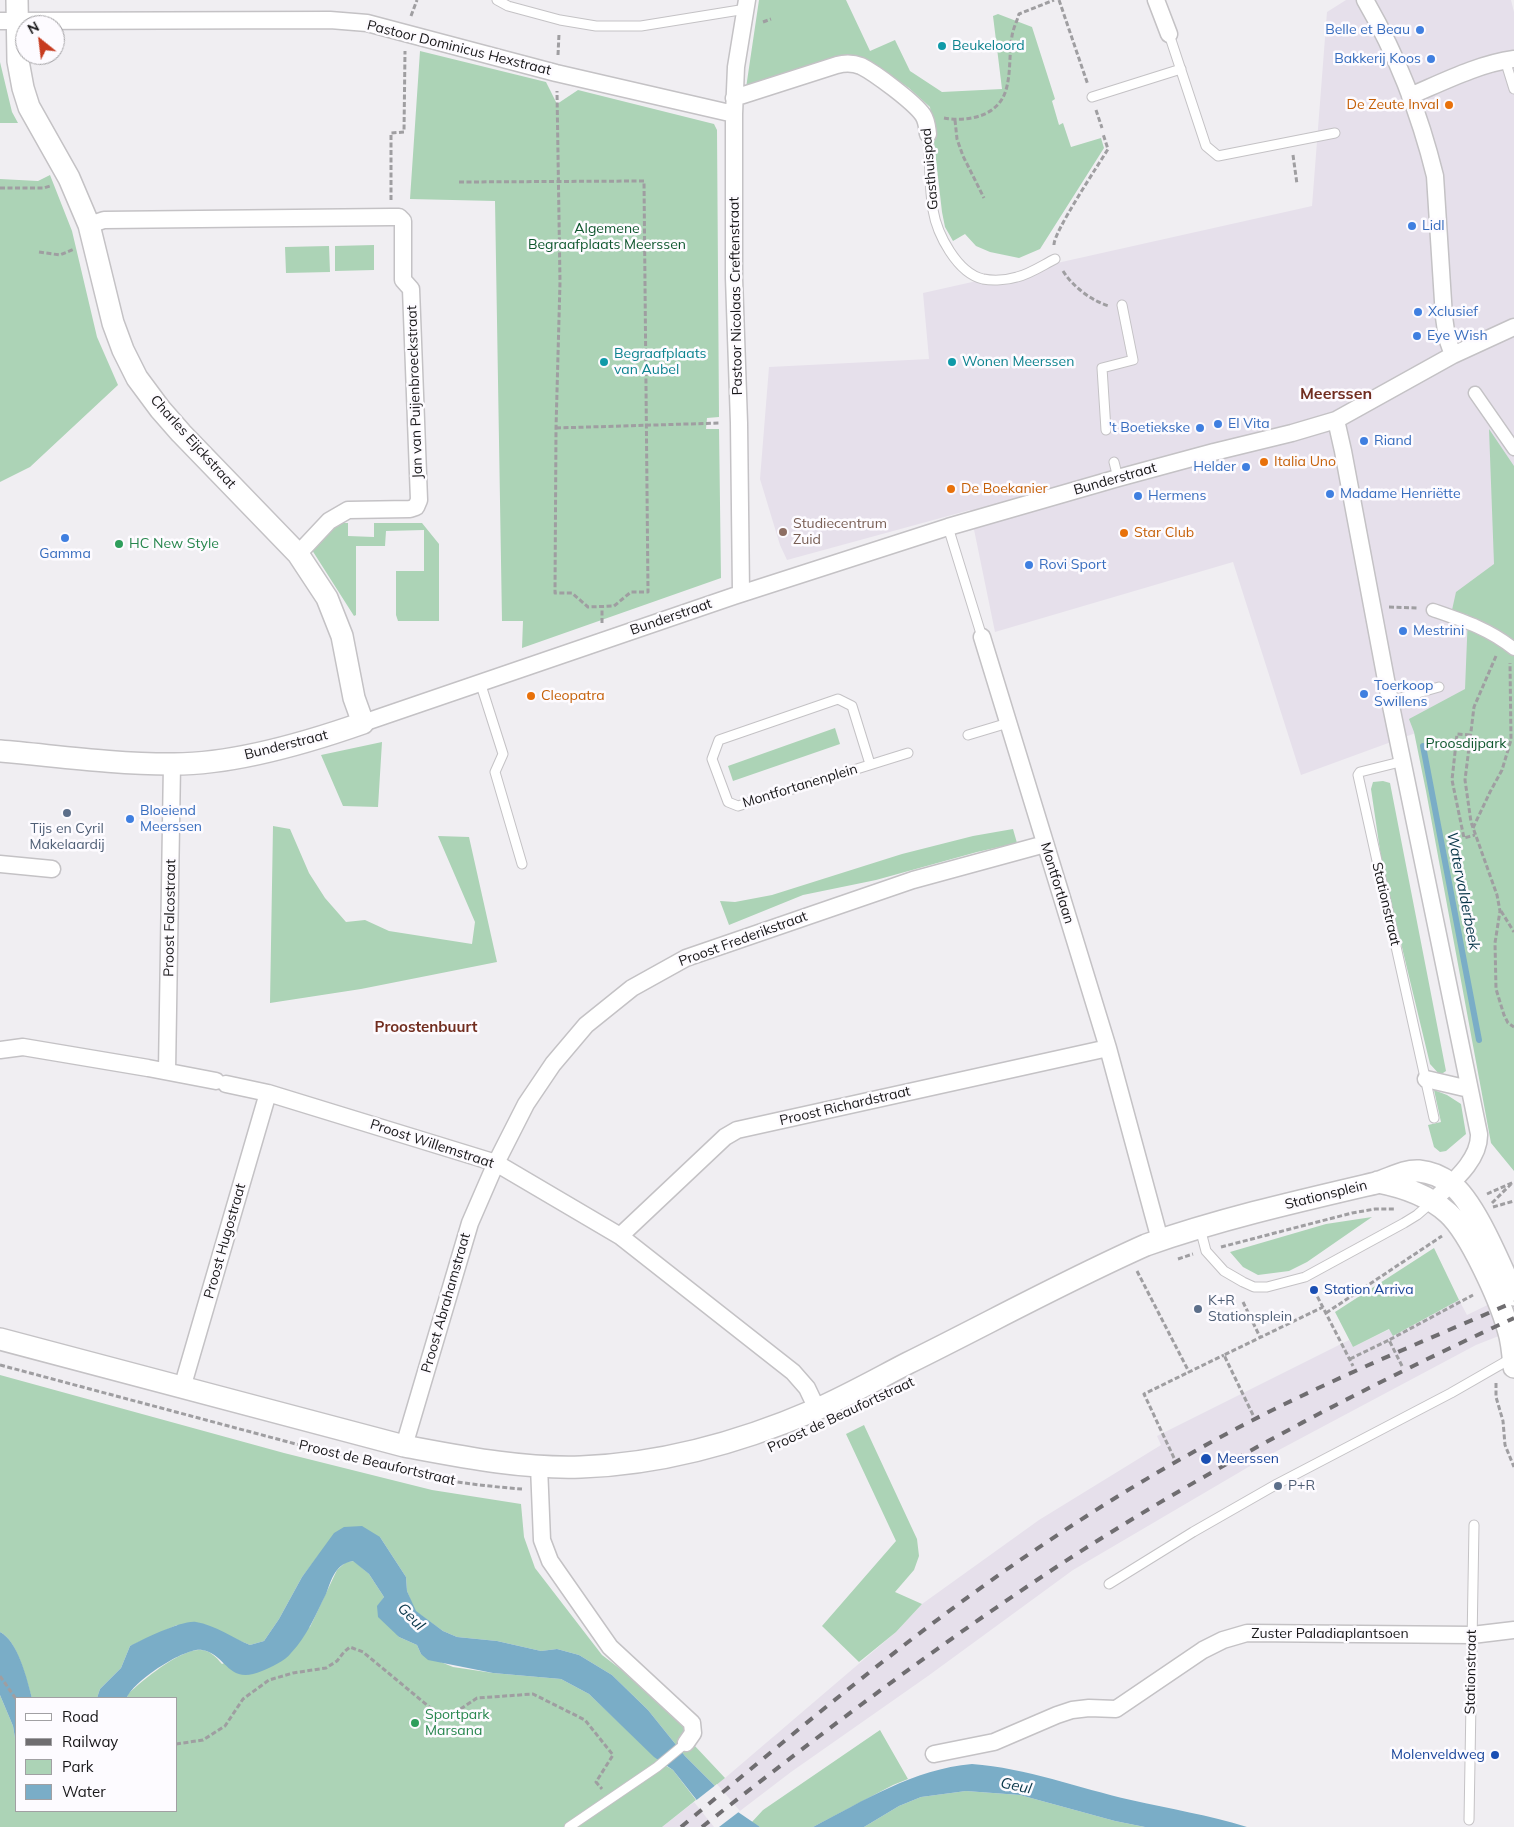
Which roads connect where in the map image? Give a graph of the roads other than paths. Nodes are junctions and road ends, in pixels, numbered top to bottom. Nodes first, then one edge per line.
1 (497, 0) edge
2 (1156, 0) edge
3 (1365, 0) edge
4 (746, 5) edge
5 (11, 14) edge
6 (1168, 34) joint
7 (1509, 59) edge
8 (1182, 69) junction
9 (1514, 89) edge
10 (1410, 96) junction
11 (1092, 97) road end
12 (734, 106) junction
13 (927, 127) joint
14 (1335, 133) dead end
15 (91, 233) junction
16 (1055, 259) road end
17 (1122, 305) road end
18 (1514, 327) edge
19 (1453, 355) junction
20 (1475, 393) dead end
21 (1336, 420) junction
22 (1106, 430) dead end
23 (1514, 449) edge
24 (948, 527) junction
25 (298, 554) junction
26 (741, 593) junction
27 (1433, 610) road end
28 (982, 637) joint
29 (1509, 647) edge
30 (480, 682) junction
31 (1439, 687) dead end
32 (1390, 701) junction
33 (1008, 723) junction
34 (363, 724) junction
35 (968, 736) dead end
36 (0, 751) edge
37 (908, 753) dead end
38 (1404, 761) junction
39 (172, 764) junction
40 (870, 764) junction
41 (1045, 844) junction
42 (0, 864) edge
43 (522, 864) dead end
44 (52, 869) dead end
45 (1108, 1048) junction
46 (0, 1050) edge
47 (167, 1071) junction
48 (1426, 1080) junction
49 (1469, 1089) junction
50 (268, 1093) junction
51 (1434, 1118) dead end
52 (496, 1163) junction
53 (1378, 1182) junction
54 (1451, 1184) junction
55 (1433, 1201) junction
56 (1200, 1228) junction
57 (620, 1236) junction
58 (1160, 1240) junction
59 (1514, 1294) edge
60 (0, 1339) edge
61 (1509, 1362) edge
62 (182, 1388) junction
63 (817, 1409) junction
64 (404, 1446) junction
65 (539, 1466) junction
66 (1474, 1525) dead end
67 (1109, 1584) dead end
68 (1514, 1630) edge
69 (1472, 1635) junction
70 (686, 1743) joint
71 (934, 1754) dead end
72 (1469, 1820) dead end
73 (569, 1827) edge

1 - 4 lane
2 - 6 street
3 - 10 street
4 - 12 street, Pastoor Nicolaas Creftenstraat
5 - 12 street, Pastoor Dominicus Hexstraat
5 - 15 street, Charles Eijckstraat
6 - 8 lane
7 - 9 lane
7 - 10 street
8 - 11 lane
8 - 14 lane
10 - 19 street
12 - 13 street, Gasthuispad
12 - 26 street, Pastoor Nicolaas Creftenstraat
13 - 16 lane, Gasthuispad
15 - 25 street, Charles Eijckstraat
15 - 25 street, Jan van Puijenbroeckstraat
17 - 22 lane
18 - 19 street, Bunderstraat
19 - 21 street, Bunderstraat
20 - 23 street
21 - 24 street, Bunderstraat
21 - 32 street
24 - 26 street, Bunderstraat
24 - 28 lane, Montfortlaan
25 - 34 street, Charles Eijckstraat
26 - 30 street, Bunderstraat
27 - 29 street
28 - 33 street, Montfortlaan
30 - 34 street, Bunderstraat
30 - 43 lane
31 - 32 lane
32 - 38 street
33 - 35 lane
33 - 41 street, Montfortlaan
34 - 39 street, Bunderstraat
36 - 39 street, Bunderstraat
37 - 40 lane, Montfortanenplein
38 - 48 lane, Stationstraat
38 - 49 street
39 - 47 street, Proost Falcostraat
40 - 40 lane, Montfortanenplein
41 - 45 street, Montfortlaan
41 - 52 street, Proost Frederikstraat
42 - 44 street
45 - 57 street, Proost Richardstraat
45 - 58 street, Montfortlaan
46 - 47 street, Proost Willemstraat
47 - 50 street, Proost Willemstraat
48 - 49 street
48 - 51 lane, Stationstraat
49 - 54 street
50 - 52 street, Proost Willemstraat
50 - 62 street, Proost Hugostraat
52 - 57 street, Proost Willemstraat
52 - 64 street, Proost Abrahamstraat
53 - 54 street, Stationsplein
53 - 55 street
53 - 56 street, Stationsplein
54 - 55 street
54 - 59 street, Stationsplein
55 - 56 lane
55 - 61 street
56 - 58 street, Stationsplein
57 - 63 street, Proost Willemstraat
58 - 63 street, Proost de Beaufortstraat
60 - 62 street, Proost de Beaufortstraat
61 - 67 lane
62 - 64 street, Proost de Beaufortstraat
63 - 65 street, Proost de Beaufortstraat
64 - 65 street, Proost de Beaufortstraat
65 - 70 street
66 - 69 lane, Stationstraat
68 - 69 street, Zuster Paladiaplantsoen
69 - 71 street, Zuster Paladiaplantsoen
69 - 72 lane, Stationstraat
70 - 73 lane

